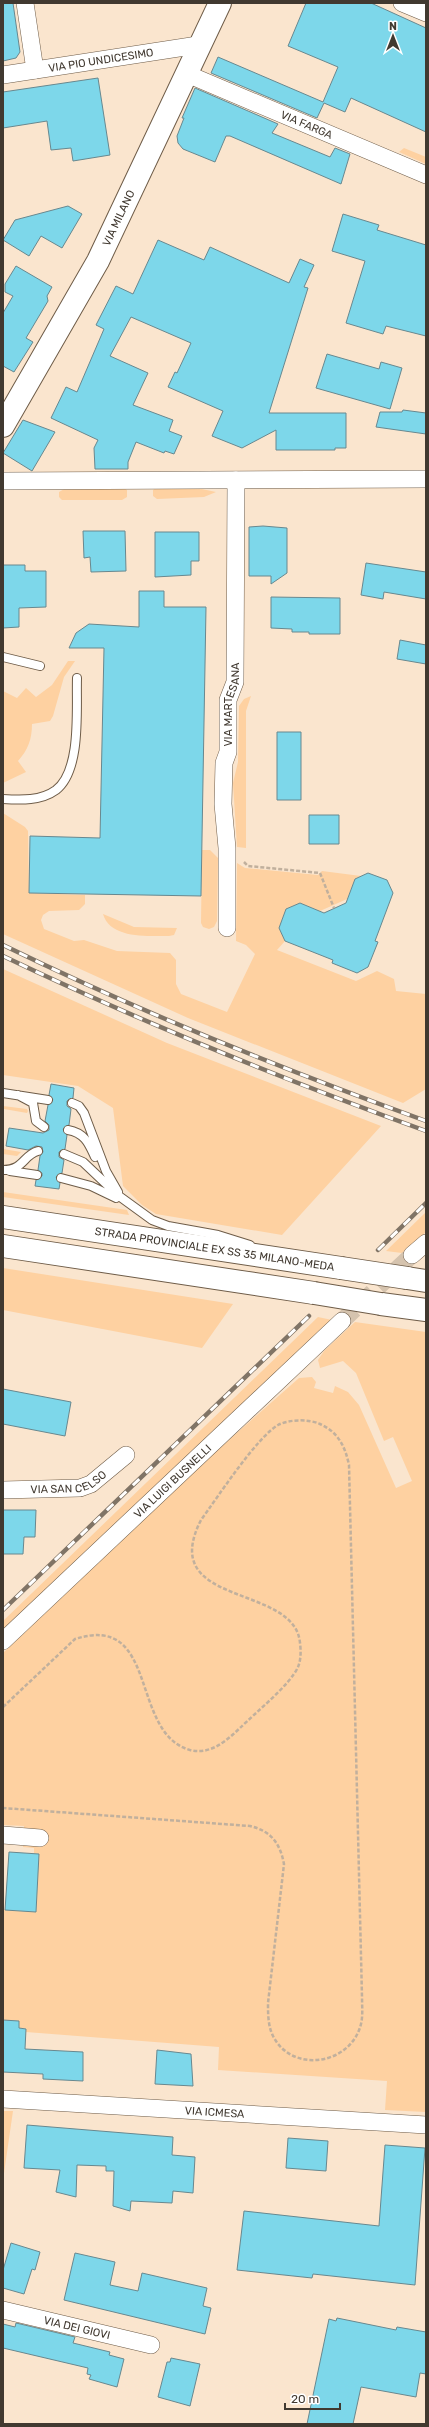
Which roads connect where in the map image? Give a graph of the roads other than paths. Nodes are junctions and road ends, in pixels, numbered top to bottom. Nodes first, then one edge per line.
1 (25, 3) edge
2 (220, 3) edge
3 (402, 3) edge
4 (426, 13) edge
5 (198, 45) junction
6 (35, 70) junction
7 (187, 74) junction
8 (3, 75) edge
9 (426, 175) edge
10 (3, 426) edge
11 (426, 479) edge
12 (236, 480) junction
13 (3, 481) edge
14 (3, 657) edge
15 (40, 666) dead end
16 (77, 678) dead end
17 (3, 799) edge
18 (227, 928) dead end
19 (3, 1093) edge
20 (18, 1095) junction
21 (48, 1100) dead end
22 (72, 1104) dead end
23 (44, 1126) dead end
24 (68, 1130) dead end
25 (38, 1151) dead end
26 (64, 1154) dead end
27 (3, 1170) edge
28 (37, 1175) dead end
29 (61, 1178) dead end
30 (131, 1206) junction
31 (3, 1216) edge
32 (426, 1243) edge
33 (3, 1246) edge
34 (412, 1255) tunnel mouth
35 (294, 1261) junction
36 (417, 1280) edge
37 (426, 1310) edge
38 (342, 1321) tunnel mouth
39 (126, 1455) dead end
40 (3, 1490) edge
41 (3, 1641) edge
42 (3, 1836) edge
43 (40, 1838) dead end
44 (3, 2099) edge
45 (426, 2125) edge
46 (3, 2310) edge
47 (151, 2346) dead end

1 - 6 street
2 - 5 main road, VIA MILANO
3 - 4 street
5 - 6 street, VIA PIO UNDICESIMO
5 - 7 main road, VIA MILANO
6 - 8 street, VIA PIO UNDICESIMO
7 - 9 street, VIA FARGA
7 - 10 main road, VIA MILANO
11 - 12 street
12 - 13 street
12 - 18 street, VIA MARTESANA
14 - 15 lane
16 - 17 lane
19 - 20 lane
20 - 21 lane
20 - 23 lane
22 - 30 lane
24 - 30 lane
25 - 27 lane
26 - 30 lane
27 - 28 lane
29 - 30 lane
30 - 35 lane
31 - 35 main road, STRADA PROVINCIALE EX SS 35 MILANO-MEDA
32 - 34 street
33 - 37 main road, bridge
35 - 36 main road, STRADA PROVINCIALE EX SS 35 MILANO-MEDA, bridge
38 - 41 street, VIA LUIGI BUSNELLI
39 - 40 street, VIA SAN CELSO
42 - 43 street
44 - 45 street, VIA ICMESA
46 - 47 street, VIA DEI GIOVI

